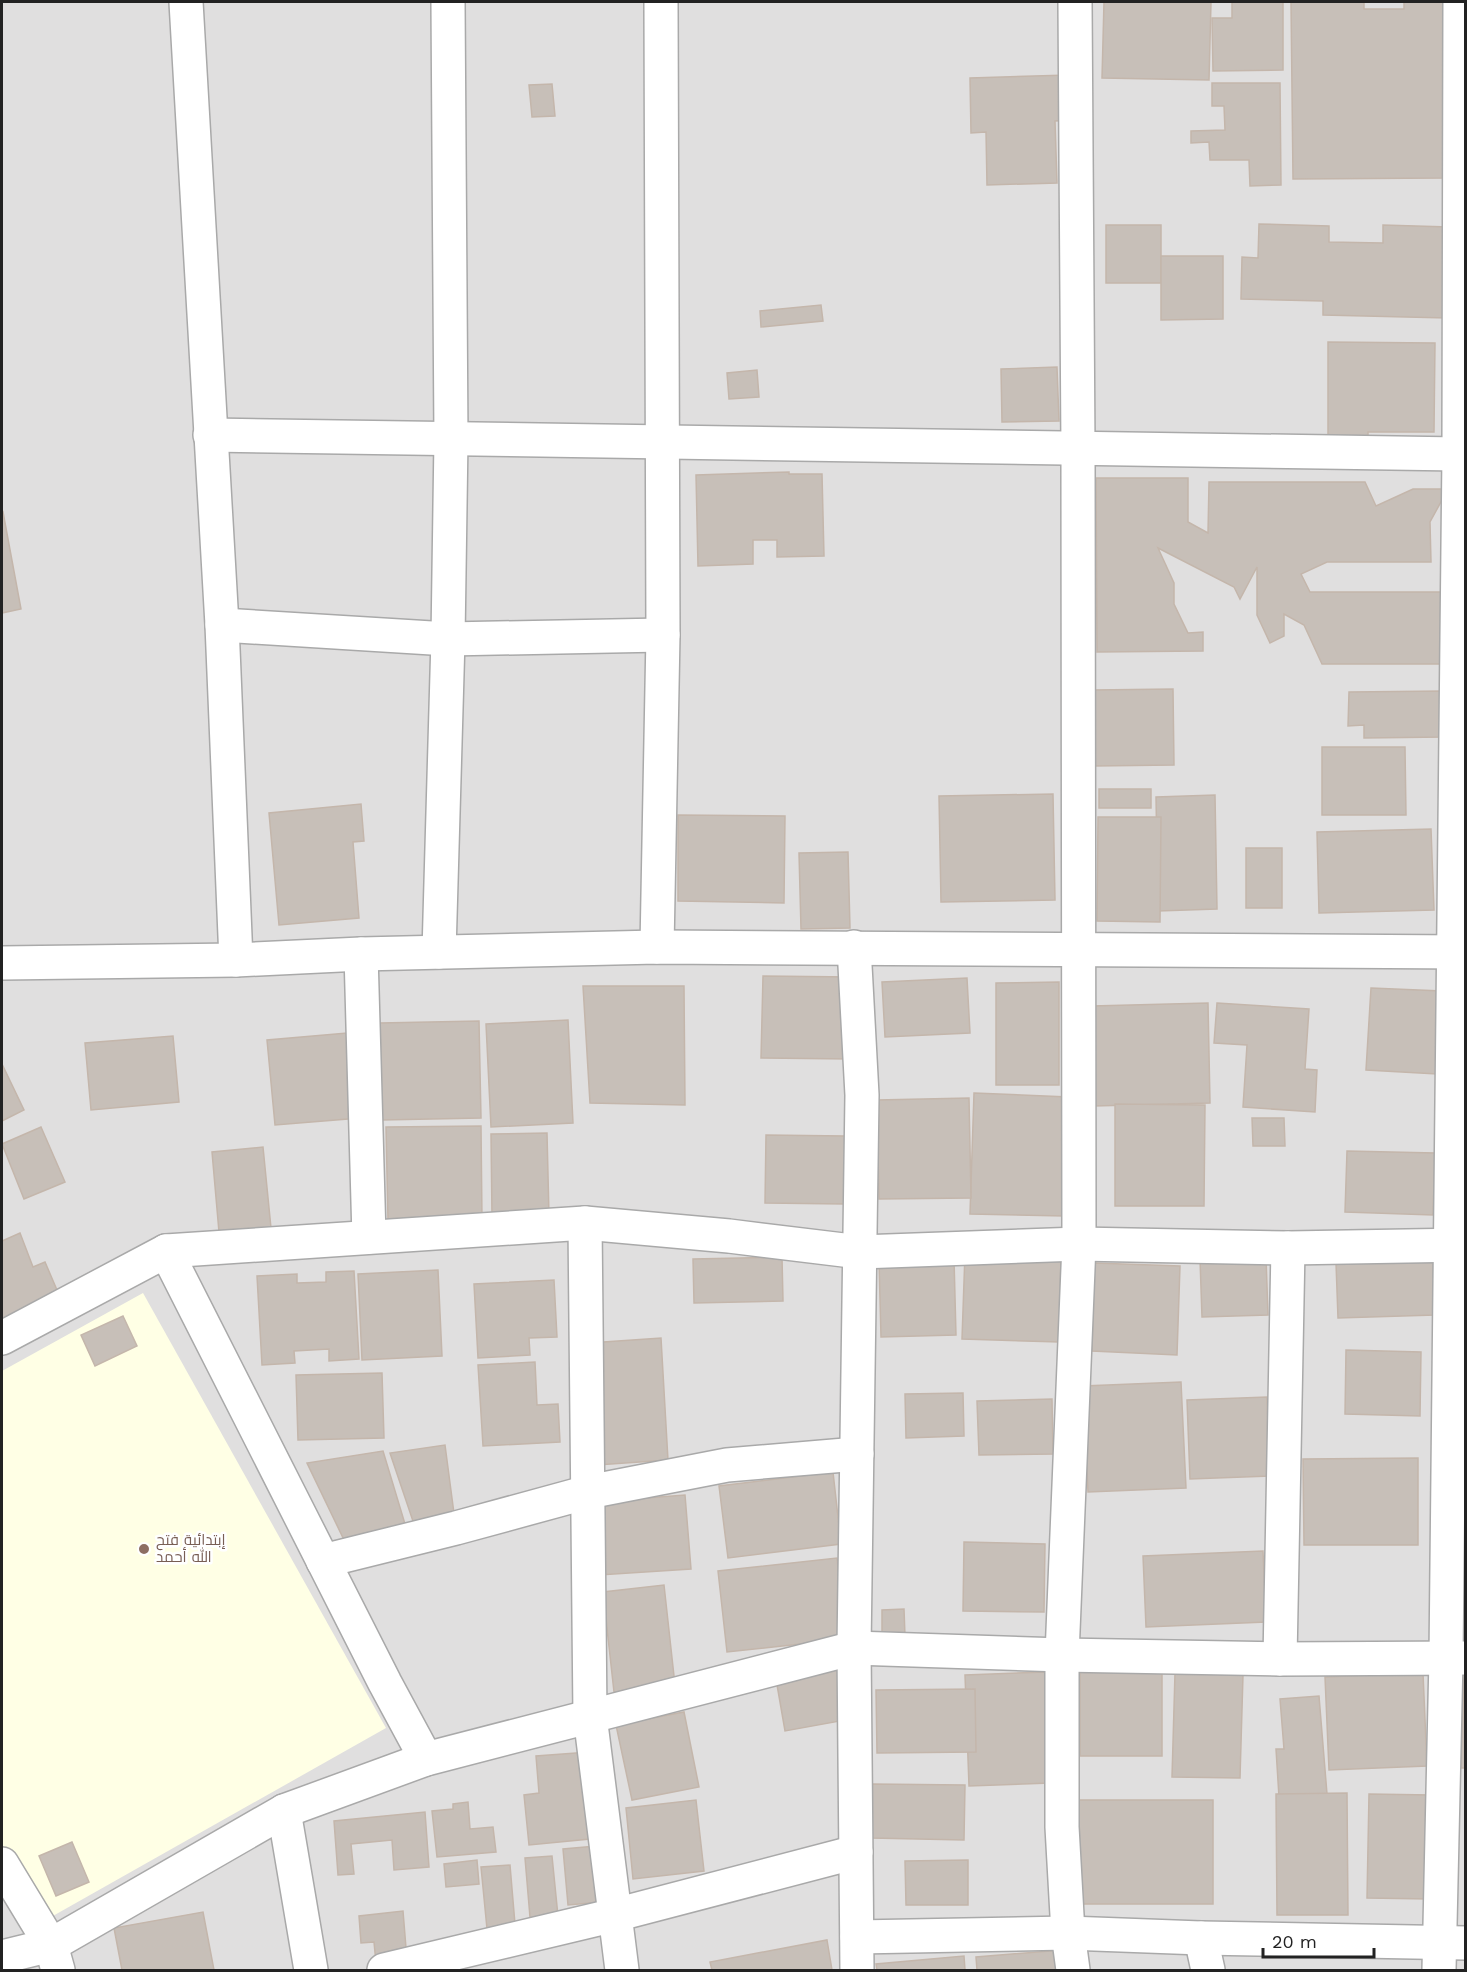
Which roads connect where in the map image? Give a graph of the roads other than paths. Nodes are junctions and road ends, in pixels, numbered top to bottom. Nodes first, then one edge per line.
1 (186, 2) edge
2 (448, 2) edge
3 (662, 2) edge
4 (1075, 2) edge
5 (1460, 2) edge
6 (210, 435) junction
7 (451, 439) junction
8 (663, 442) junction
9 (1078, 449) junction
10 (1462, 454) edge
11 (222, 625) junction
12 (663, 635) junction
13 (448, 639) junction
14 (657, 947) junction
15 (854, 947) junction
16 (1078, 949) junction
17 (439, 951) junction
18 (1460, 952) edge
19 (361, 954) junction
20 (236, 960) junction
21 (2, 963) edge
22 (585, 1223) junction
23 (369, 1237) junction
24 (1078, 1245) junction
25 (1458, 1245) edge
26 (1288, 1248) junction
27 (166, 1251) junction
28 (860, 1252) junction
29 (2, 1338) edge
30 (857, 1454) junction
31 (588, 1492) junction
32 (323, 1561) junction
33 (854, 1648) junction
34 (1062, 1655) junction
35 (1456, 1658) edge
36 (1280, 1659) junction
37 (590, 1716) junction
38 (426, 1759) junction
39 (284, 1811) junction
40 (856, 1852) junction
41 (2, 1864) edge
42 (615, 1915) junction
43 (1068, 1933) junction
44 (857, 1937) junction
45 (1202, 1938) junction
46 (1448, 1952) edge
47 (2, 1957) edge
48 (54, 1958) edge
49 (311, 1971) edge
50 (384, 1971) edge
51 (622, 1971) edge
52 (856, 1971) edge
53 (1073, 1971) edge
54 (1208, 1971) edge

1 - 6 street
2 - 7 street
3 - 8 street
4 - 9 street
5 - 10 street
6 - 7 street
6 - 11 street
7 - 8 street
7 - 13 street
8 - 9 street
8 - 12 street
9 - 10 street
9 - 16 street
10 - 18 street
11 - 13 street
11 - 20 street
12 - 13 street
12 - 14 street
13 - 17 street
14 - 15 street
14 - 17 street
15 - 16 street
15 - 28 street
16 - 18 street
16 - 24 street
17 - 19 street
18 - 25 street
19 - 20 street
19 - 23 street
20 - 21 street
22 - 23 street
22 - 28 street
22 - 31 street
23 - 27 street
24 - 26 street
24 - 28 street
24 - 34 street
25 - 26 street
25 - 35 street
26 - 36 street
27 - 29 street
27 - 32 street
28 - 30 street
30 - 31 street
30 - 33 street
31 - 32 street
31 - 37 street
32 - 38 street
33 - 34 street
33 - 37 street
33 - 40 street
34 - 36 street
34 - 43 street
35 - 36 street
35 - 46 street
37 - 38 street
37 - 42 street
38 - 39 street
39 - 48 street
39 - 49 street
40 - 42 street
40 - 44 street
41 - 48 street
42 - 50 street
42 - 51 street
43 - 44 street
43 - 45 street
43 - 53 street
44 - 52 street
45 - 46 street
45 - 54 street
47 - 48 street

